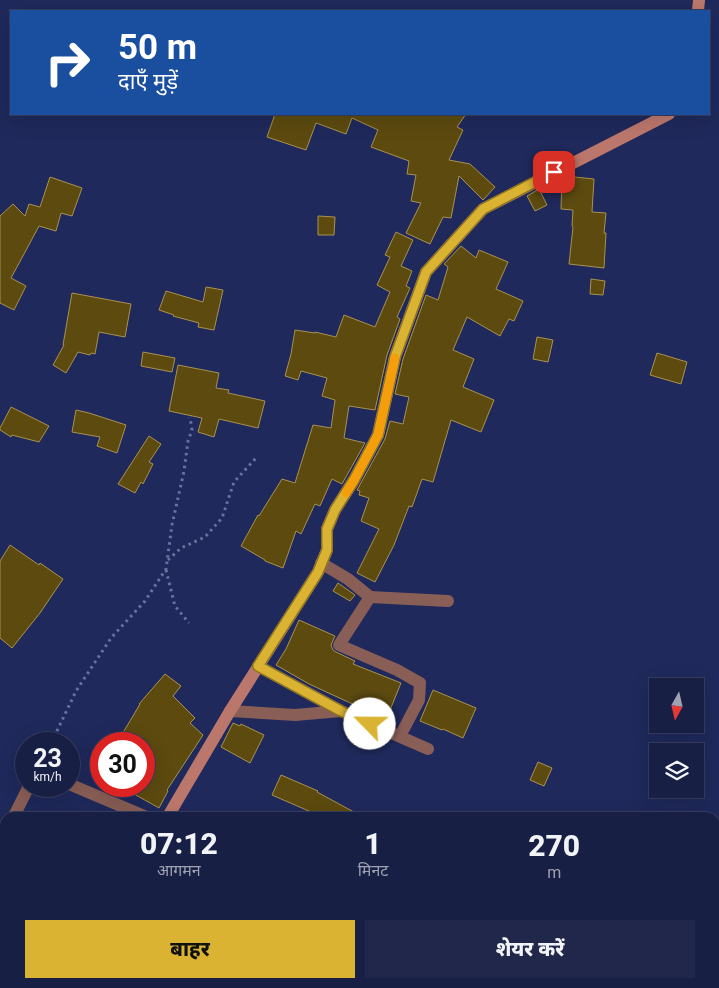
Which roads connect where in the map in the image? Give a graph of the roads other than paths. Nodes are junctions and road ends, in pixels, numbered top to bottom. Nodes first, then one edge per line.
1 (667, 115) edge
2 (322, 564) junction
3 (370, 597) junction
4 (448, 601) dead end
5 (258, 666) junction
6 (230, 711) junction
7 (341, 711) junction
8 (400, 736) junction
9 (428, 749) dead end
10 (80, 789) edge
11 (24, 797) edge
12 (16, 812) edge
13 (135, 812) edge
14 (171, 812) edge

1 - 2 main road
2 - 3 street
2 - 5 main road
3 - 4 street
3 - 8 street
5 - 6 main road
5 - 7 street
6 - 7 street
6 - 14 main road
7 - 8 street
8 - 9 street
10 - 13 street
11 - 12 street

